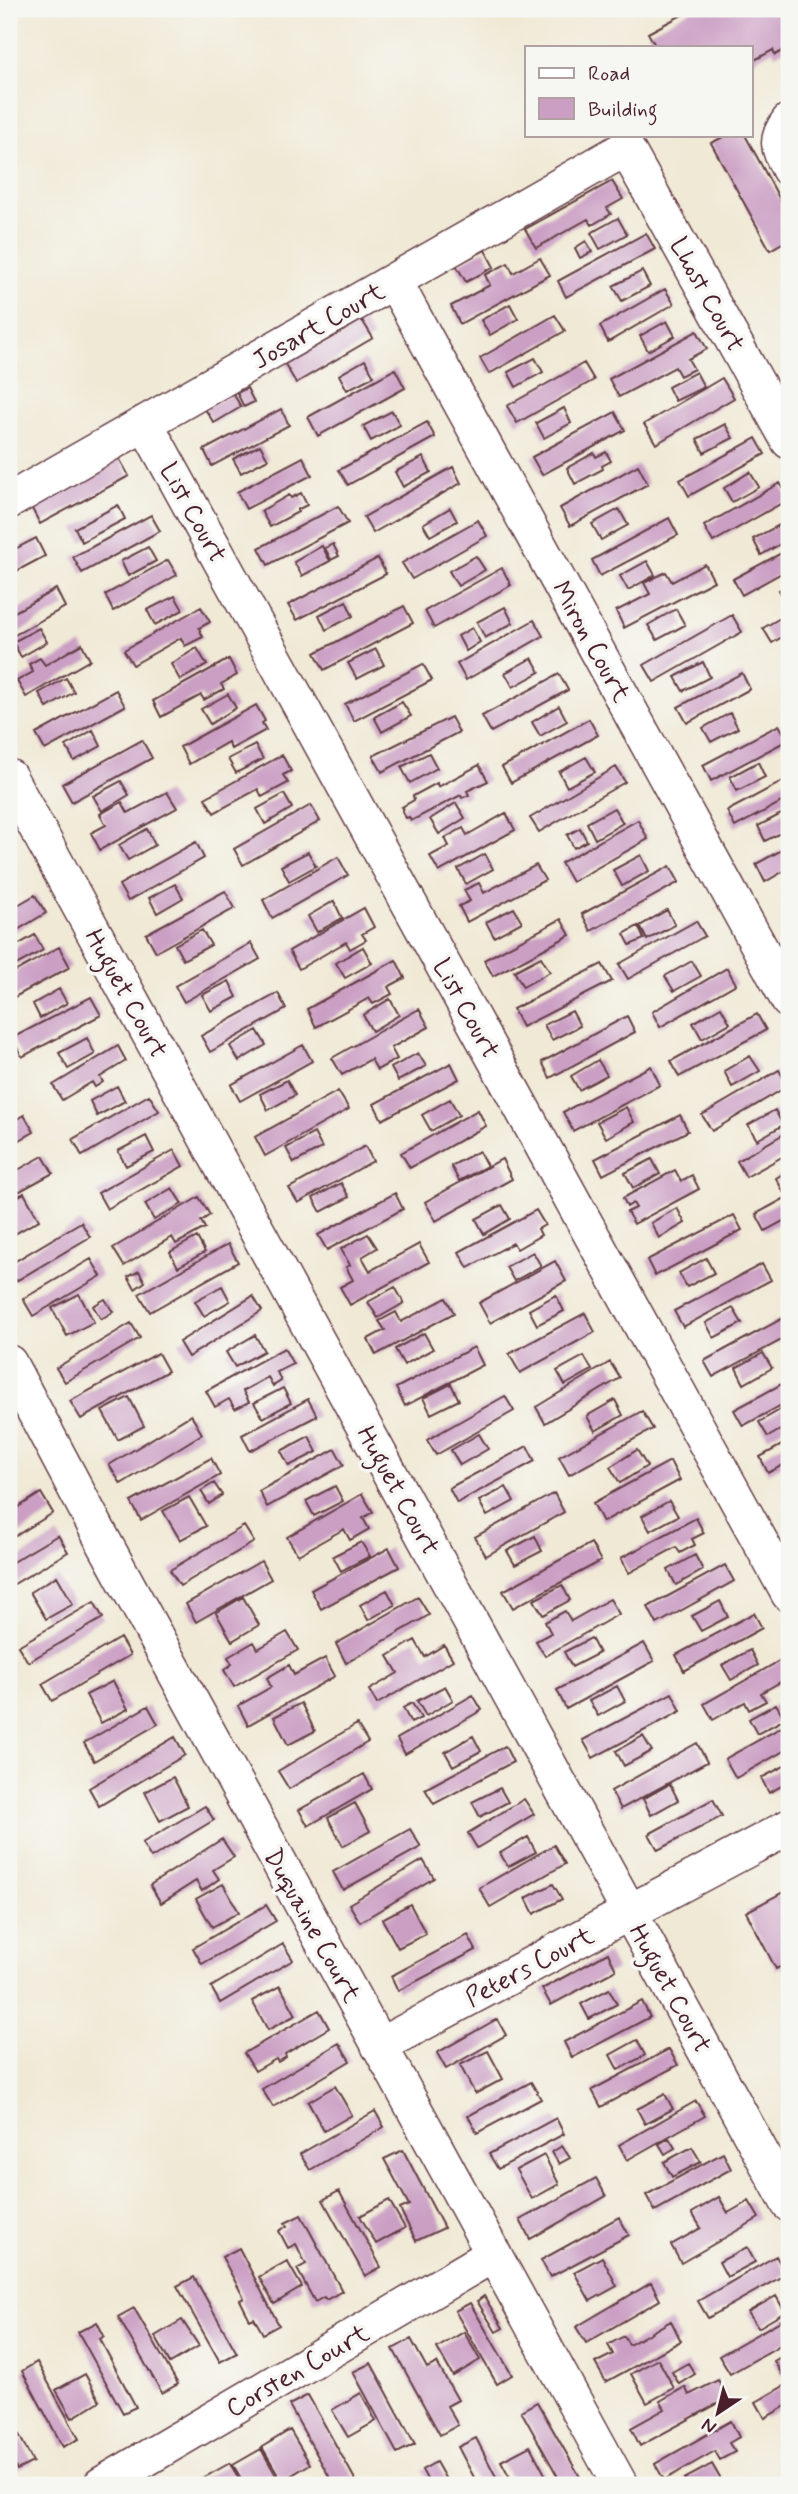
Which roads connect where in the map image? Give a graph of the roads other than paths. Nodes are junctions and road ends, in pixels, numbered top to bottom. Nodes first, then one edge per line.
1 (789, 121) edge
2 (626, 148) joint
3 (789, 169) edge
4 (394, 281) junction
5 (145, 423) junction
6 (789, 441) edge
7 (9, 501) edge
8 (9, 777) edge
9 (789, 1001) edge
10 (9, 1363) edge
11 (789, 1594) edge
12 (789, 1826) edge
13 (630, 1912) junction
14 (379, 2046) junction
15 (789, 2204) edge
16 (494, 2254) junction
17 (101, 2485) edge
18 (620, 2485) edge

1 - 3 street
2 - 4 street, Josart Court
2 - 6 street, Lhost Court
4 - 5 street, Josart Court
4 - 9 street, Miron Court
5 - 7 street, Josart Court
5 - 11 street, List Court
8 - 13 street, Huguet Court
10 - 14 street, Duquaine Court
12 - 13 street, Peters Court
13 - 14 street, Peters Court
13 - 15 street, Huguet Court
14 - 16 street, Duquaine Court
16 - 17 street, Corsten Court
16 - 18 street, Duquaine Court

